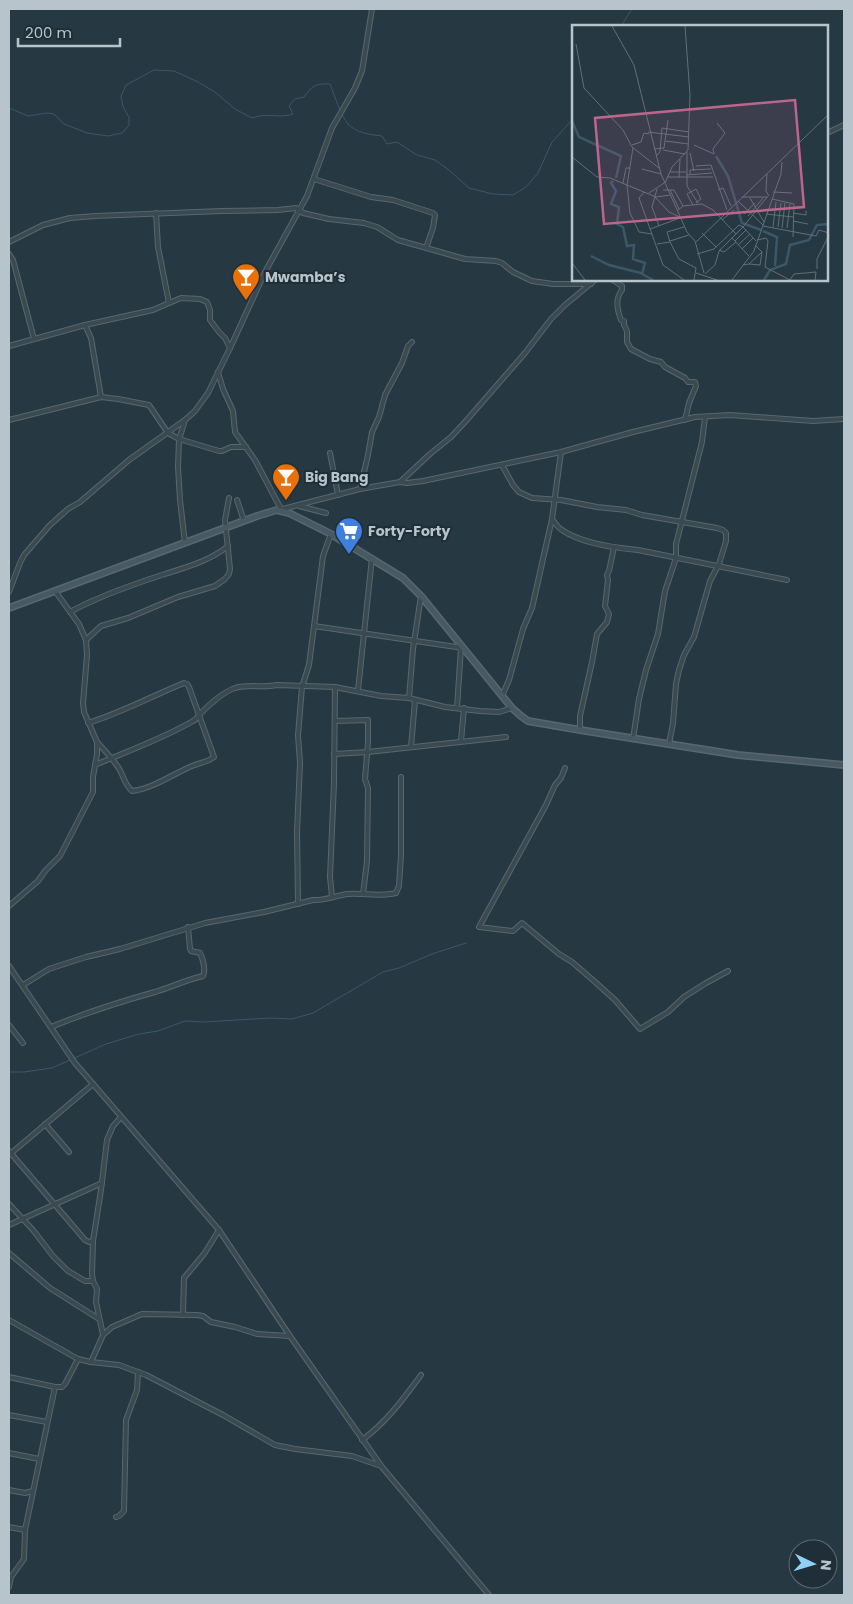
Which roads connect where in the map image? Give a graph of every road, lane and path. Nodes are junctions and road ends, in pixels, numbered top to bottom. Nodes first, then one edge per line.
1 (372, 9) edge
2 (844, 125) edge
3 (828, 133) edge
4 (314, 179) junction
5 (299, 210) junction
6 (156, 213) junction
7 (9, 242) edge
8 (426, 248) junction
9 (9, 254) edge
10 (594, 281) edge
11 (614, 281) edge
12 (591, 284) junction
13 (169, 302) junction
14 (85, 325) junction
15 (34, 339) junction
16 (412, 342) dead end
17 (9, 346) edge
18 (230, 348) junction
19 (218, 372) junction
20 (101, 397) junction
21 (705, 416) junction
22 (9, 420) edge
23 (185, 420) junction
24 (685, 420) junction
25 (844, 420) edge
26 (168, 433) junction
27 (179, 439) junction
28 (246, 447) junction
29 (561, 452) junction
30 (330, 453) dead end
31 (502, 465) junction
32 (400, 482) junction
33 (360, 489) junction
34 (338, 495) junction
35 (229, 498) dead end
36 (238, 500) dead end
37 (555, 500) junction
38 (297, 506) junction
39 (279, 510) junction
40 (326, 513) dead end
41 (552, 519) junction
42 (244, 521) junction
43 (681, 521) junction
44 (226, 528) junction
45 (331, 534) junction
46 (185, 543) junction
47 (228, 546) junction
48 (614, 547) junction
49 (372, 558) junction
50 (676, 558) junction
51 (718, 565) junction
52 (787, 580) dead end
53 (55, 591) junction
54 (9, 592) edge
55 (421, 596) junction
56 (9, 608) edge
57 (70, 612) junction
58 (314, 626) junction
59 (365, 634) junction
60 (86, 640) junction
61 (414, 640) junction
62 (462, 647) junction
63 (302, 687) junction
64 (335, 687) junction
65 (358, 690) junction
66 (502, 696) junction
67 (409, 698) junction
68 (416, 700) junction
69 (457, 708) junction
70 (464, 708) junction
71 (512, 708) junction
72 (199, 715) junction
73 (335, 721) junction
74 (88, 723) junction
75 (580, 730) junction
76 (506, 737) dead end
77 (633, 739) junction
78 (461, 741) junction
79 (97, 742) junction
80 (669, 744) junction
81 (411, 747) junction
82 (368, 752) junction
83 (334, 754) junction
84 (111, 758) junction
85 (844, 764) edge
86 (95, 765) junction
87 (565, 768) dead end
88 (401, 777) dead end
89 (363, 894) junction
90 (332, 896) junction
91 (298, 904) junction
92 (9, 906) edge
93 (188, 928) junction
94 (9, 966) edge
95 (728, 971) dead end
96 (22, 985) junction
97 (9, 1025) edge
98 (51, 1027) junction
99 (23, 1043) dead end
100 (93, 1084) junction
101 (121, 1118) junction
102 (45, 1124) junction
103 (69, 1152) dead end
104 (10, 1153) edge
105 (102, 1183) junction
106 (9, 1204) edge
107 (54, 1204) junction
108 (22, 1219) junction
109 (9, 1225) edge
110 (219, 1230) junction
111 (93, 1241) junction
112 (9, 1253) edge
113 (93, 1281) junction
114 (183, 1315) junction
115 (99, 1319) junction
116 (9, 1320) edge
117 (103, 1335) junction
118 (290, 1336) junction
119 (78, 1359) junction
120 (91, 1362) junction
121 (138, 1372) junction
122 (421, 1375) dead end
123 (9, 1378) edge
124 (55, 1387) junction
125 (9, 1415) edge
126 (47, 1422) junction
127 (362, 1440) junction
128 (9, 1453) edge
129 (39, 1459) junction
130 (382, 1467) junction
131 (9, 1490) edge
132 (34, 1491) junction
133 (116, 1517) dead end
134 (9, 1527) edge
135 (25, 1530) junction
136 (9, 1587) edge
137 (489, 1595) edge

1 - 4 street
2 - 3 street
4 - 5 street
4 - 8 street
5 - 6 street
5 - 8 street
5 - 18 street
6 - 7 street
6 - 13 street
8 - 12 street
9 - 15 street
10 - 12 street
11 - 24 street
12 - 32 street
13 - 14 street
13 - 18 street
14 - 15 street
14 - 20 street
15 - 17 street
16 - 33 street
18 - 19 street
19 - 23 street
19 - 28 street
20 - 22 street
20 - 26 street
21 - 24 street
21 - 25 street
21 - 43 street
23 - 26 street
23 - 27 street
24 - 29 street
26 - 27 street
26 - 54 street
27 - 28 street
27 - 46 street
28 - 39 street
29 - 31 street
29 - 37 street
30 - 34 street
31 - 32 street
31 - 37 street
32 - 33 street
33 - 34 street
34 - 38 street
35 - 44 street
36 - 42 street
37 - 41 street
37 - 43 street
38 - 39 street
38 - 40 street
39 - 42 street
39 - 45 street
41 - 48 street
41 - 66 street
42 - 44 street
43 - 50 street
43 - 51 street
44 - 46 street
44 - 47 street
45 - 49 street
45 - 58 street
46 - 53 street
47 - 57 street
47 - 60 street
48 - 50 street
48 - 75 street
49 - 55 street
49 - 59 street
50 - 51 street
50 - 77 street
51 - 52 street
51 - 80 street
53 - 56 street
53 - 57 street
55 - 61 street
55 - 62 street
57 - 60 street
58 - 59 street
58 - 63 street
59 - 61 street
59 - 65 street
60 - 74 street
61 - 62 street
61 - 67 street
62 - 66 street
62 - 69 street
63 - 64 street
63 - 72 street
63 - 91 street
64 - 65 street
64 - 73 street
65 - 67 street
66 - 71 street
67 - 68 street
68 - 69 street
68 - 81 street
69 - 70 street
70 - 71 street
70 - 78 street
71 - 75 street
72 - 74 street
72 - 84 street
72 - 84 street
73 - 82 street
73 - 83 street
74 - 79 street
75 - 77 street
76 - 78 street
77 - 80 street
78 - 81 street
79 - 84 street
79 - 86 street
80 - 85 street
81 - 82 street
82 - 83 street
82 - 89 street
83 - 90 street
84 - 86 street
86 - 92 street
87 - 95 street
88 - 89 street
89 - 90 street
90 - 91 street
91 - 93 street
93 - 96 street
93 - 98 street
94 - 96 street
96 - 98 street
97 - 99 street
98 - 100 street
100 - 101 street
100 - 102 street
101 - 105 street
101 - 110 street
102 - 103 street
102 - 104 street
104 - 107 street
105 - 107 street
105 - 111 street
106 - 108 street
107 - 108 street
107 - 111 street
108 - 109 street
108 - 113 street
110 - 114 street
110 - 118 street
111 - 113 street
112 - 115 street
113 - 115 street
114 - 117 street
114 - 118 street
115 - 117 street
116 - 119 street
117 - 120 street
118 - 127 street
119 - 120 street
119 - 124 street
120 - 121 street
121 - 130 street
121 - 133 street
122 - 127 street
123 - 124 street
124 - 126 street
125 - 126 street
126 - 129 street
127 - 130 street
128 - 129 street
129 - 132 street
130 - 137 street
131 - 132 street
132 - 135 street
134 - 135 street
135 - 136 street

